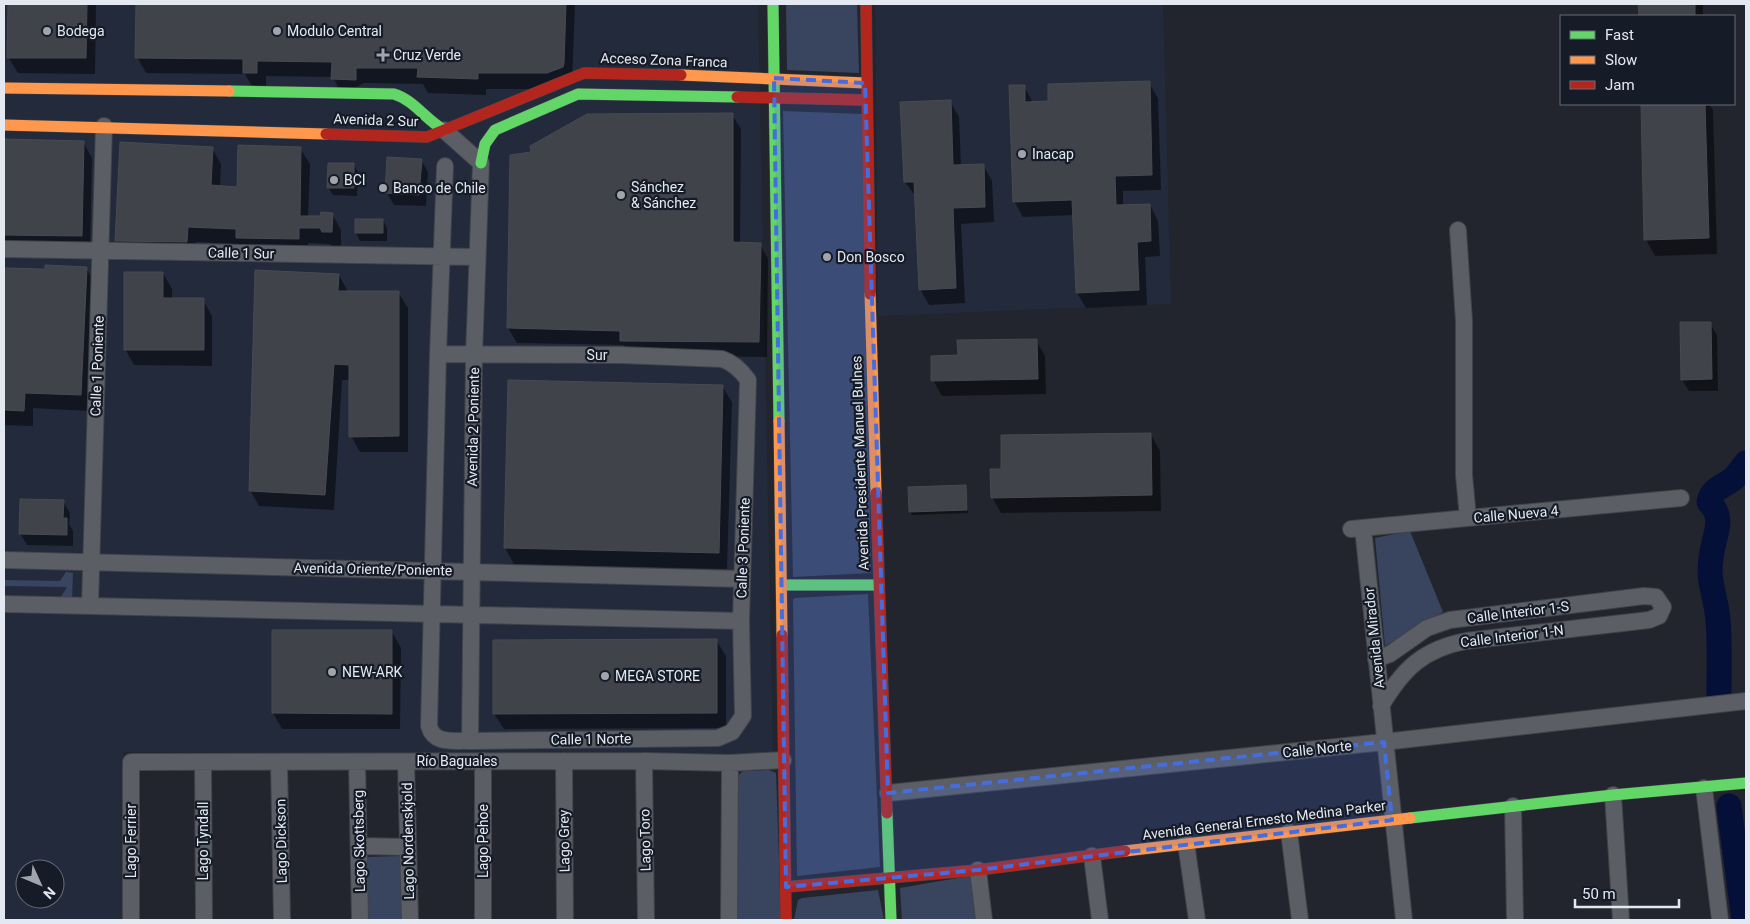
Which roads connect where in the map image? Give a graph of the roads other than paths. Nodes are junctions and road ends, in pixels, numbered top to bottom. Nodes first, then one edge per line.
1 (773, 4) edge
2 (866, 4) edge
3 (774, 78) junction
4 (865, 82) junction
5 (5, 86) edge
6 (774, 99) junction
7 (865, 100) junction
8 (4, 125) edge
9 (104, 126) junction
10 (444, 130) junction
11 (481, 163) junction
12 (445, 166) dead end
13 (1458, 230) dead end
14 (4, 249) edge
15 (100, 251) junction
16 (442, 257) junction
17 (477, 257) junction
18 (438, 354) junction
19 (474, 354) junction
20 (748, 380) joint
21 (1681, 498) dead end
22 (1468, 518) junction
23 (1357, 529) joint
24 (4, 560) edge
25 (91, 562) junction
26 (433, 570) junction
27 (471, 572) junction
28 (742, 578) junction
29 (782, 585) junction
30 (879, 585) junction
31 (4, 604) edge
32 (90, 605) junction
33 (1663, 608) joint
34 (432, 614) junction
35 (470, 614) junction
36 (741, 621) junction
37 (1376, 659) junction
38 (1746, 701) edge
39 (1381, 706) junction
40 (742, 716) joint
41 (470, 741) junction
42 (1385, 745) junction
43 (783, 760) junction
44 (483, 761) junction
45 (564, 761) junction
46 (644, 761) junction
47 (131, 762) joint
48 (203, 762) junction
49 (279, 762) junction
50 (357, 762) junction
51 (406, 762) junction
52 (730, 764) junction
53 (1746, 783) edge
54 (1704, 788) junction
55 (888, 793) junction
56 (1613, 795) junction
57 (1512, 806) junction
58 (1392, 820) junction
59 (1289, 832) junction
60 (1186, 843) junction
61 (359, 846) junction
62 (408, 847) junction
63 (1092, 856) junction
64 (978, 870) junction
65 (889, 878) junction
66 (786, 887) junction
67 (131, 920) edge
68 (204, 920) edge
69 (282, 920) edge
70 (360, 920) edge
71 (410, 920) edge
72 (483, 920) edge
73 (565, 920) edge
74 (646, 920) edge
75 (729, 920) edge
76 (786, 920) edge
77 (891, 920) edge
78 (984, 920) edge
79 (1100, 920) edge
80 (1197, 920) edge
81 (1300, 920) edge
82 (1404, 920) edge
83 (1515, 920) edge
84 (1621, 920) edge
85 (1720, 920) edge

1 - 3 street
2 - 4 street, Avenida Presidente Manuel Bulnes
3 - 4 street, Acceso Zona Franca
3 - 6 street
3 - 10 street, Acceso Zona Franca
4 - 7 street, Avenida Presidente Manuel Bulnes
5 - 10 street, Avenida 2 Sur
6 - 7 street
6 - 11 street
6 - 29 street
7 - 30 street, Avenida Presidente Manuel Bulnes
8 - 9 street, Avenida 2 Sur
9 - 10 street, Avenida 2 Sur
9 - 15 street, Calle 1 Poniente
10 - 11 street
11 - 17 street, Avenida 2 Poniente
12 - 16 street
13 - 22 street
14 - 15 street, Calle 1 Sur
15 - 16 street, Calle 1 Sur
15 - 25 street, Calle 1 Poniente
16 - 17 street, Calle 1 Sur
16 - 18 street
17 - 19 street, Avenida 2 Poniente
18 - 19 street, Sur
18 - 26 street
19 - 20 street, Sur
19 - 27 street, Avenida 2 Poniente
20 - 28 street, Calle 3 Poniente
21 - 22 street, Calle Nueva 4
22 - 23 street, Calle Nueva 4
23 - 37 street, Avenida Mirador
24 - 25 street, Avenida Oriente/Poniente
25 - 26 street, Avenida Oriente/Poniente
25 - 32 street, Calle 1 Poniente
26 - 27 street, Avenida Oriente/Poniente
26 - 34 street
27 - 28 street, Avenida Oriente/Poniente
27 - 35 street, Avenida 2 Poniente
28 - 36 street, Calle 3 Poniente
29 - 30 street
29 - 43 street
30 - 55 street, Avenida Presidente Manuel Bulnes
31 - 32 street
32 - 34 street
33 - 37 street, Calle Interior 1-S
33 - 39 street, Calle Interior 1-N
34 - 35 street
34 - 41 street, Calle 1 Norte
35 - 36 street
35 - 41 street, Avenida 2 Poniente
36 - 40 street, Calle 3 Poniente
37 - 39 street, Avenida Mirador
38 - 42 street, Calle Norte
39 - 42 street, Avenida Mirador
40 - 41 street, Calle 1 Norte
42 - 55 street, Calle Norte
42 - 58 street, Avenida Mirador
43 - 52 street, Río Baguales
43 - 66 street
44 - 45 street, Río Baguales
44 - 51 street, Río Baguales
44 - 72 street, Lago Pehoe
45 - 46 street, Río Baguales
45 - 73 street, Lago Grey
46 - 52 street, Río Baguales
46 - 74 street, Lago Toro
47 - 48 street, Río Baguales
47 - 67 street, Lago Ferrier
48 - 49 street, Río Baguales
48 - 68 street, Lago Tyndall
49 - 50 street, Río Baguales
49 - 69 street, Lago Dickson
50 - 51 street, Río Baguales
50 - 61 street, Lago Skottsberg
51 - 62 street, Lago Nordenskjold
52 - 75 street
53 - 54 street, Avenida General Ernesto Medina Parker
54 - 56 street, Avenida General Ernesto Medina Parker
54 - 85 street
55 - 65 street, Avenida Presidente Manuel Bulnes
56 - 57 street, Avenida General Ernesto Medina Parker
56 - 84 street
57 - 58 street, Avenida General Ernesto Medina Parker
57 - 83 street
58 - 59 street, Avenida General Ernesto Medina Parker
58 - 82 street, Avenida Mirador
59 - 60 street, Avenida General Ernesto Medina Parker
59 - 81 street
60 - 63 street, Avenida General Ernesto Medina Parker
60 - 80 street
61 - 62 street
61 - 70 street, Lago Skottsberg
62 - 71 street, Lago Nordenskjold
63 - 64 street, Avenida General Ernesto Medina Parker
63 - 79 street
64 - 65 street, Avenida General Ernesto Medina Parker
64 - 78 street
65 - 66 street, Avenida General Ernesto Medina Parker
65 - 77 street, Avenida Presidente Manuel Bulnes
66 - 76 street

